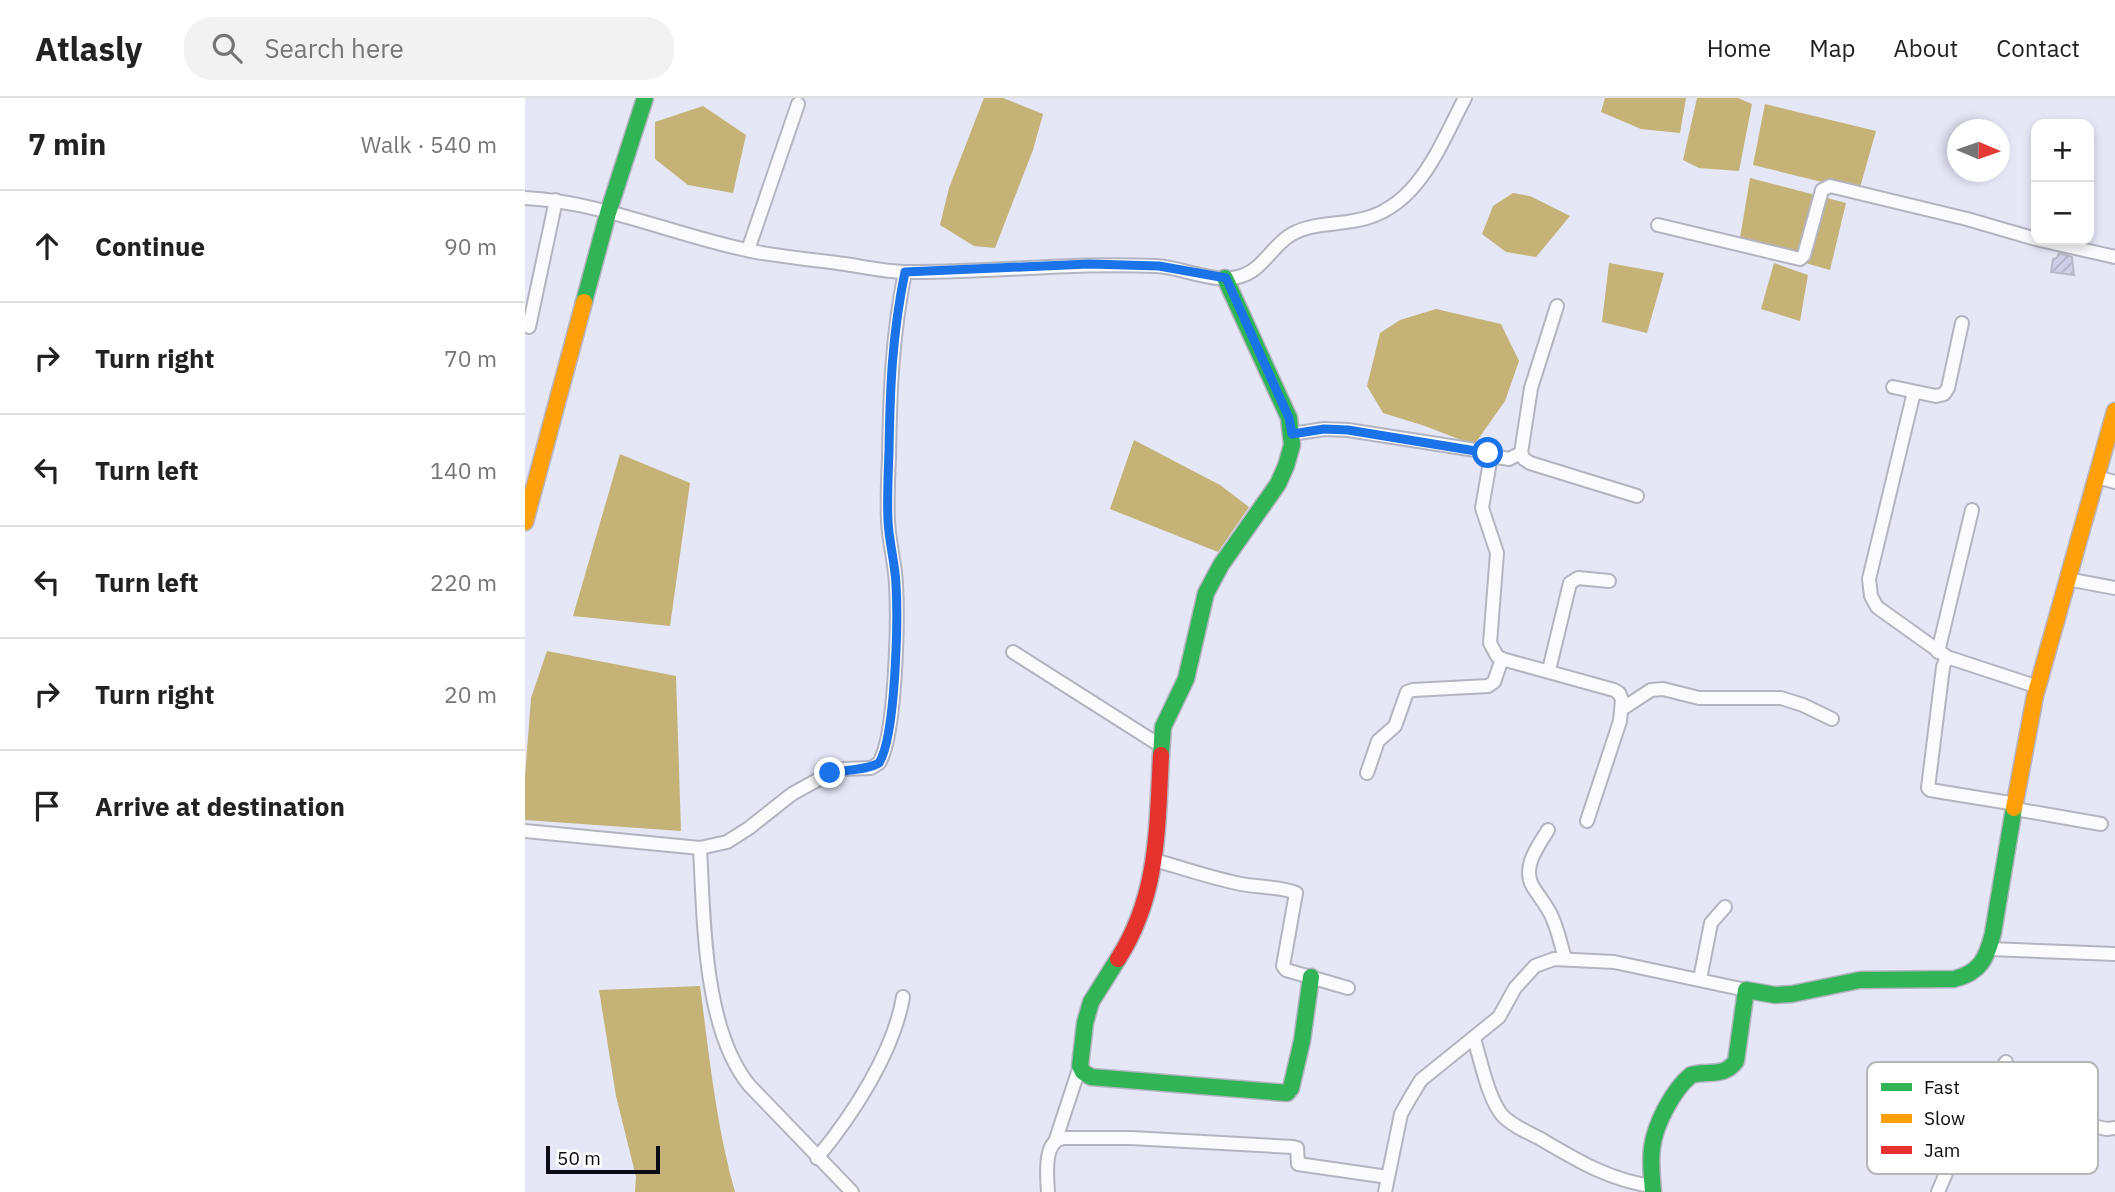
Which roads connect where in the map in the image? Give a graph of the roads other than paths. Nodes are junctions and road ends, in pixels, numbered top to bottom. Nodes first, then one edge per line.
1 (645, 98) edge
2 (1465, 98) edge
3 (798, 104) dead end
4 (525, 198) edge
5 (556, 200) junction
6 (608, 213) junction
7 (1658, 225) dead end
8 (2031, 237) edge
9 (2064, 245) edge
10 (748, 250) junction
11 (2115, 257) edge
12 (905, 272) junction
13 (1226, 278) junction
14 (1557, 306) dead end
15 (1962, 323) dead end
16 (529, 327) dead end
17 (1893, 387) dead end
18 (1914, 392) junction
19 (2115, 411) edge
20 (1292, 434) junction
21 (1521, 453) junction
22 (1491, 456) junction
23 (2097, 477) junction
24 (2115, 482) edge
25 (1637, 496) dead end
26 (1972, 510) dead end
27 (525, 522) edge
28 (2067, 579) junction
29 (1609, 581) dead end
30 (2115, 588) edge
31 (1013, 652) dead end
32 (1943, 654) junction
33 (1502, 659) junction
34 (1549, 670) junction
35 (2038, 687) junction
36 (1622, 709) junction
37 (1832, 719) dead end
38 (1161, 746) junction
39 (1367, 773) dead end
40 (2015, 807) junction
41 (1587, 821) dead end
42 (2101, 824) dead end
43 (1548, 830) dead end
44 (525, 831) edge
45 (700, 848) junction
46 (1154, 860) junction
47 (1724, 906) dead end
48 (1989, 949) junction
49 (2115, 954) edge
50 (1565, 959) junction
51 (1311, 977) junction
52 (1700, 979) junction
53 (1348, 988) dead end
54 (1746, 990) junction
55 (904, 997) dead end
56 (1473, 1039) junction
57 (1080, 1066) junction
58 (1056, 1139) junction
59 (817, 1158) junction
60 (1945, 1174) edge
61 (1388, 1177) junction
62 (1653, 1189) edge
63 (852, 1192) edge
64 (1048, 1192) edge
65 (1385, 1192) edge
66 (1938, 1192) edge

1 - 6 street
2 - 13 street
3 - 10 street
4 - 5 street
5 - 6 street
5 - 16 street
6 - 10 street
6 - 27 street
7 - 8 street
9 - 11 street
10 - 12 street
12 - 13 street
12 - 45 street
13 - 20 street
14 - 21 street
15 - 18 street
17 - 18 street
18 - 32 street
19 - 23 street
20 - 22 street
20 - 38 street
21 - 22 street
21 - 25 street
22 - 33 street
23 - 24 street
23 - 28 street
26 - 32 street
28 - 30 street
28 - 35 street
29 - 34 street
31 - 38 street
32 - 35 street
32 - 40 street
33 - 34 street
33 - 39 street
34 - 36 street
35 - 40 street
36 - 37 street
36 - 41 street
38 - 46 street
40 - 42 street
40 - 48 street
43 - 50 street
44 - 45 street
45 - 59 street
46 - 51 street
46 - 57 street
47 - 52 street
48 - 49 street
48 - 54 street
50 - 52 street
50 - 56 street
51 - 53 street
51 - 57 street
52 - 54 street
54 - 62 street
55 - 59 street
56 - 61 street
56 - 62 street
57 - 58 street
58 - 61 street
58 - 64 street
59 - 63 street
60 - 66 street
61 - 65 street

